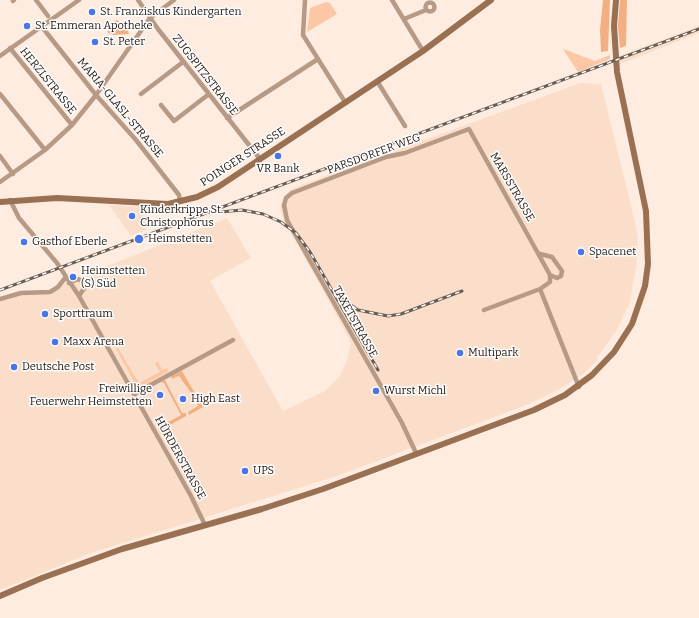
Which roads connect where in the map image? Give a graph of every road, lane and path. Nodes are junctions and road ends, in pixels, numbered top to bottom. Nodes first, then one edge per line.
1 (36, 0) edge
2 (79, 0) edge
3 (138, 0) edge
4 (174, 0) edge
5 (305, 0) edge
6 (392, 0) edge
7 (491, 0) edge
8 (616, 0) edge
9 (426, 10) dead end
10 (48, 16) dead end
11 (150, 18) junction
12 (404, 19) junction
13 (42, 27) junction
14 (10, 48) junction
15 (423, 51) junction
16 (0, 56) edge
17 (318, 59) junction
18 (184, 62) junction
19 (377, 81) junction
20 (0, 94) edge
21 (141, 94) dead end
22 (209, 94) junction
23 (96, 95) junction
24 (345, 102) junction
25 (161, 105) dead end
26 (228, 118) junction
27 (72, 125) junction
28 (405, 126) dead end
29 (468, 129) joint
30 (45, 150) junction
31 (0, 156) edge
32 (260, 159) junction
33 (13, 174) junction
34 (0, 182) edge
35 (286, 198) joint
36 (10, 200) junction
37 (0, 202) edge
38 (180, 202) junction
39 (540, 254) junction
40 (550, 275) junction
41 (65, 278) junction
42 (69, 283) junction
43 (540, 289) junction
44 (78, 296) junction
45 (0, 299) edge
46 (484, 310) dead end
47 (233, 340) dead end
48 (578, 384) junction
49 (134, 394) junction
50 (416, 453) junction
51 (205, 525) junction
52 (0, 596) edge

1 - 10 street
2 - 13 street
3 - 11 street, ZUGSPITZSTRASSE
4 - 11 street
5 - 17 street
6 - 12 street
7 - 15 street, POINGER STRASSE
8 - 48 street
9 - 12 street
11 - 18 street, ZUGSPITZSTRASSE
11 - 23 street
12 - 15 street
13 - 14 street
13 - 23 street, MARIA-GLASL-STRASSE
14 - 16 street
14 - 27 street, HERZLSTRASSE
15 - 19 street, POINGER STRASSE
17 - 24 street
17 - 26 street
18 - 21 street
18 - 22 street, ZUGSPITZSTRASSE
19 - 24 street, POINGER STRASSE
19 - 28 street
20 - 30 street
22 - 25 street
22 - 26 street, ZUGSPITZSTRASSE
23 - 27 street
23 - 38 street, MARIA-GLASL-STRASSE
24 - 32 street, POINGER STRASSE
26 - 32 street, ZUGSPITZSTRASSE
27 - 30 street
29 - 35 street, PARSDORFER WEG
29 - 39 street, MARSSTRASSE
30 - 33 street
31 - 33 street
32 - 38 street, POINGER STRASSE
33 - 34 street
35 - 50 street, TAXETSTRASSE
36 - 37 street, POINGER STRASSE
36 - 38 street, POINGER STRASSE
36 - 41 street, HÜRDERSTRASSE
39 - 40 street, MARSSTRASSE
39 - 40 street
40 - 43 street
41 - 42 street, HÜRDERSTRASSE
41 - 45 street
42 - 44 street, HÜRDERSTRASSE
42 - 44 street
43 - 46 street
43 - 48 street
44 - 49 street, HÜRDERSTRASSE
47 - 49 street
48 - 50 street
49 - 51 street, HÜRDERSTRASSE
50 - 51 street
51 - 52 street

